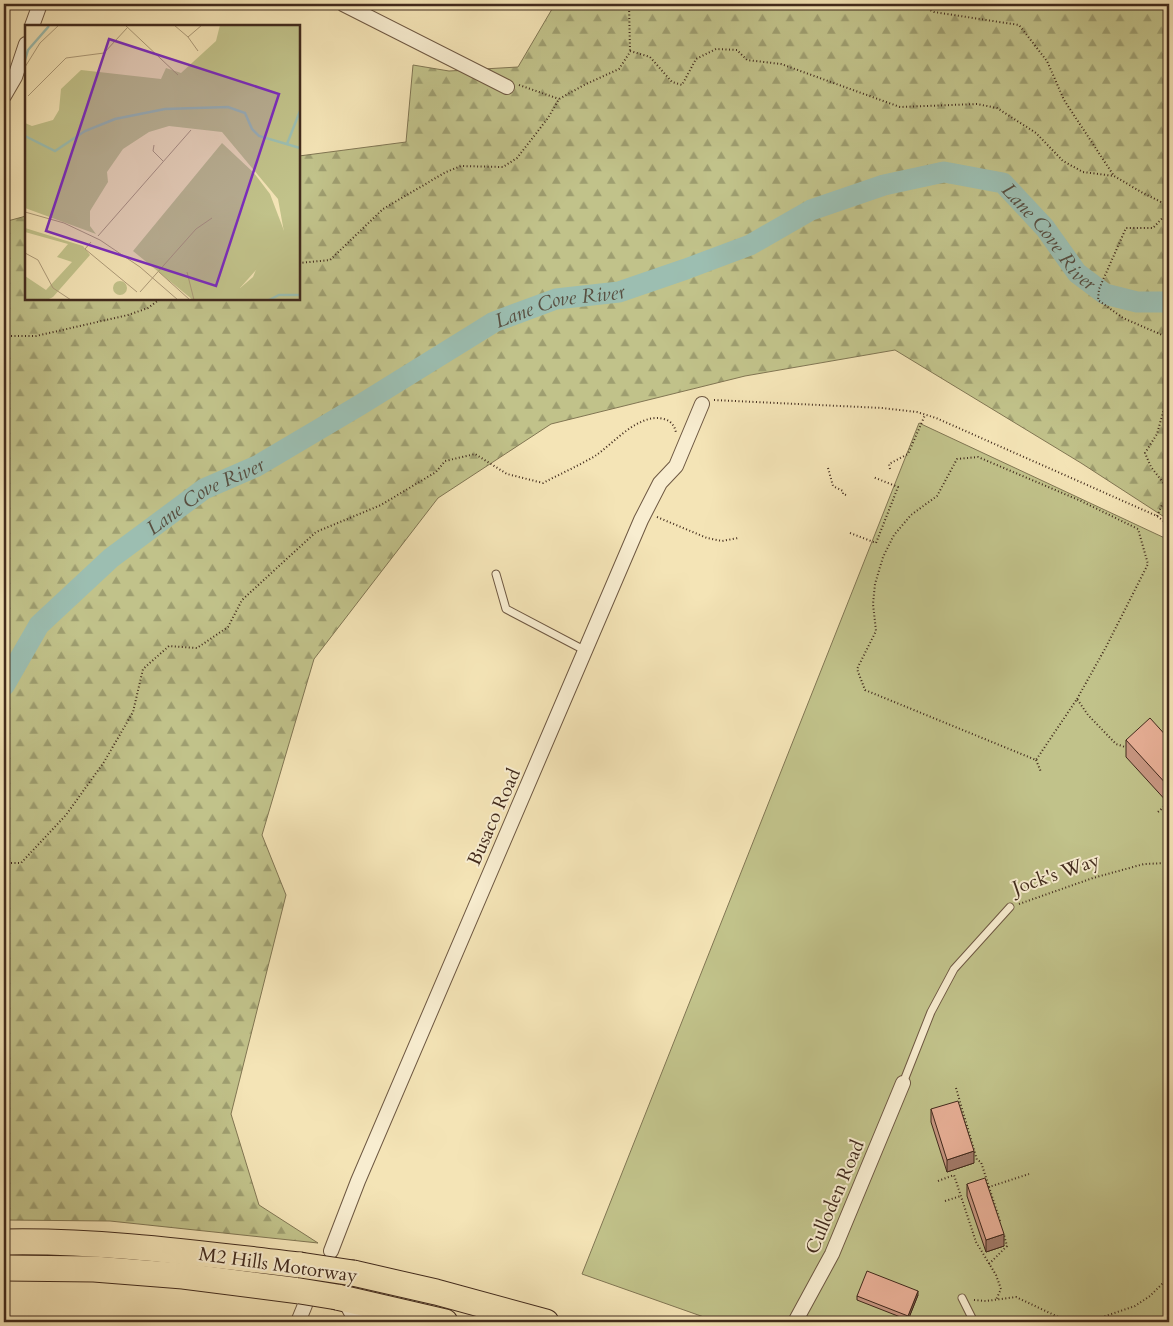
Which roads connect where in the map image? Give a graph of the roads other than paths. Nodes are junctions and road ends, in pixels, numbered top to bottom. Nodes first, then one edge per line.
1 (40, 4) edge
2 (343, 4) edge
3 (32, 25) edge
4 (25, 47) edge
5 (507, 87) road end
6 (4, 96) edge
7 (702, 404) road end
8 (496, 574) dead end
9 (586, 650) junction
10 (1010, 907) road end
11 (904, 1083) joint
12 (4, 1242) edge
13 (332, 1251) dead end
14 (4, 1268) edge
15 (302, 1298) junction
16 (962, 1298) road end
17 (298, 1322) edge
18 (445, 1322) edge
19 (546, 1322) edge
20 (795, 1322) edge
21 (974, 1322) edge

1 - 3 street
2 - 5 street
4 - 6 street
7 - 9 street, Busaco Road
8 - 9 lane
9 - 13 street, Busaco Road
10 - 11 lane, Jock's Way
11 - 20 street, Culloden Road
12 - 19 highway, M2 Hills Motorway, bridge
14 - 15 highway, M2 Hills Motorway
15 - 17 street
15 - 18 highway, M2 Hills Motorway, bridge
16 - 21 lane

